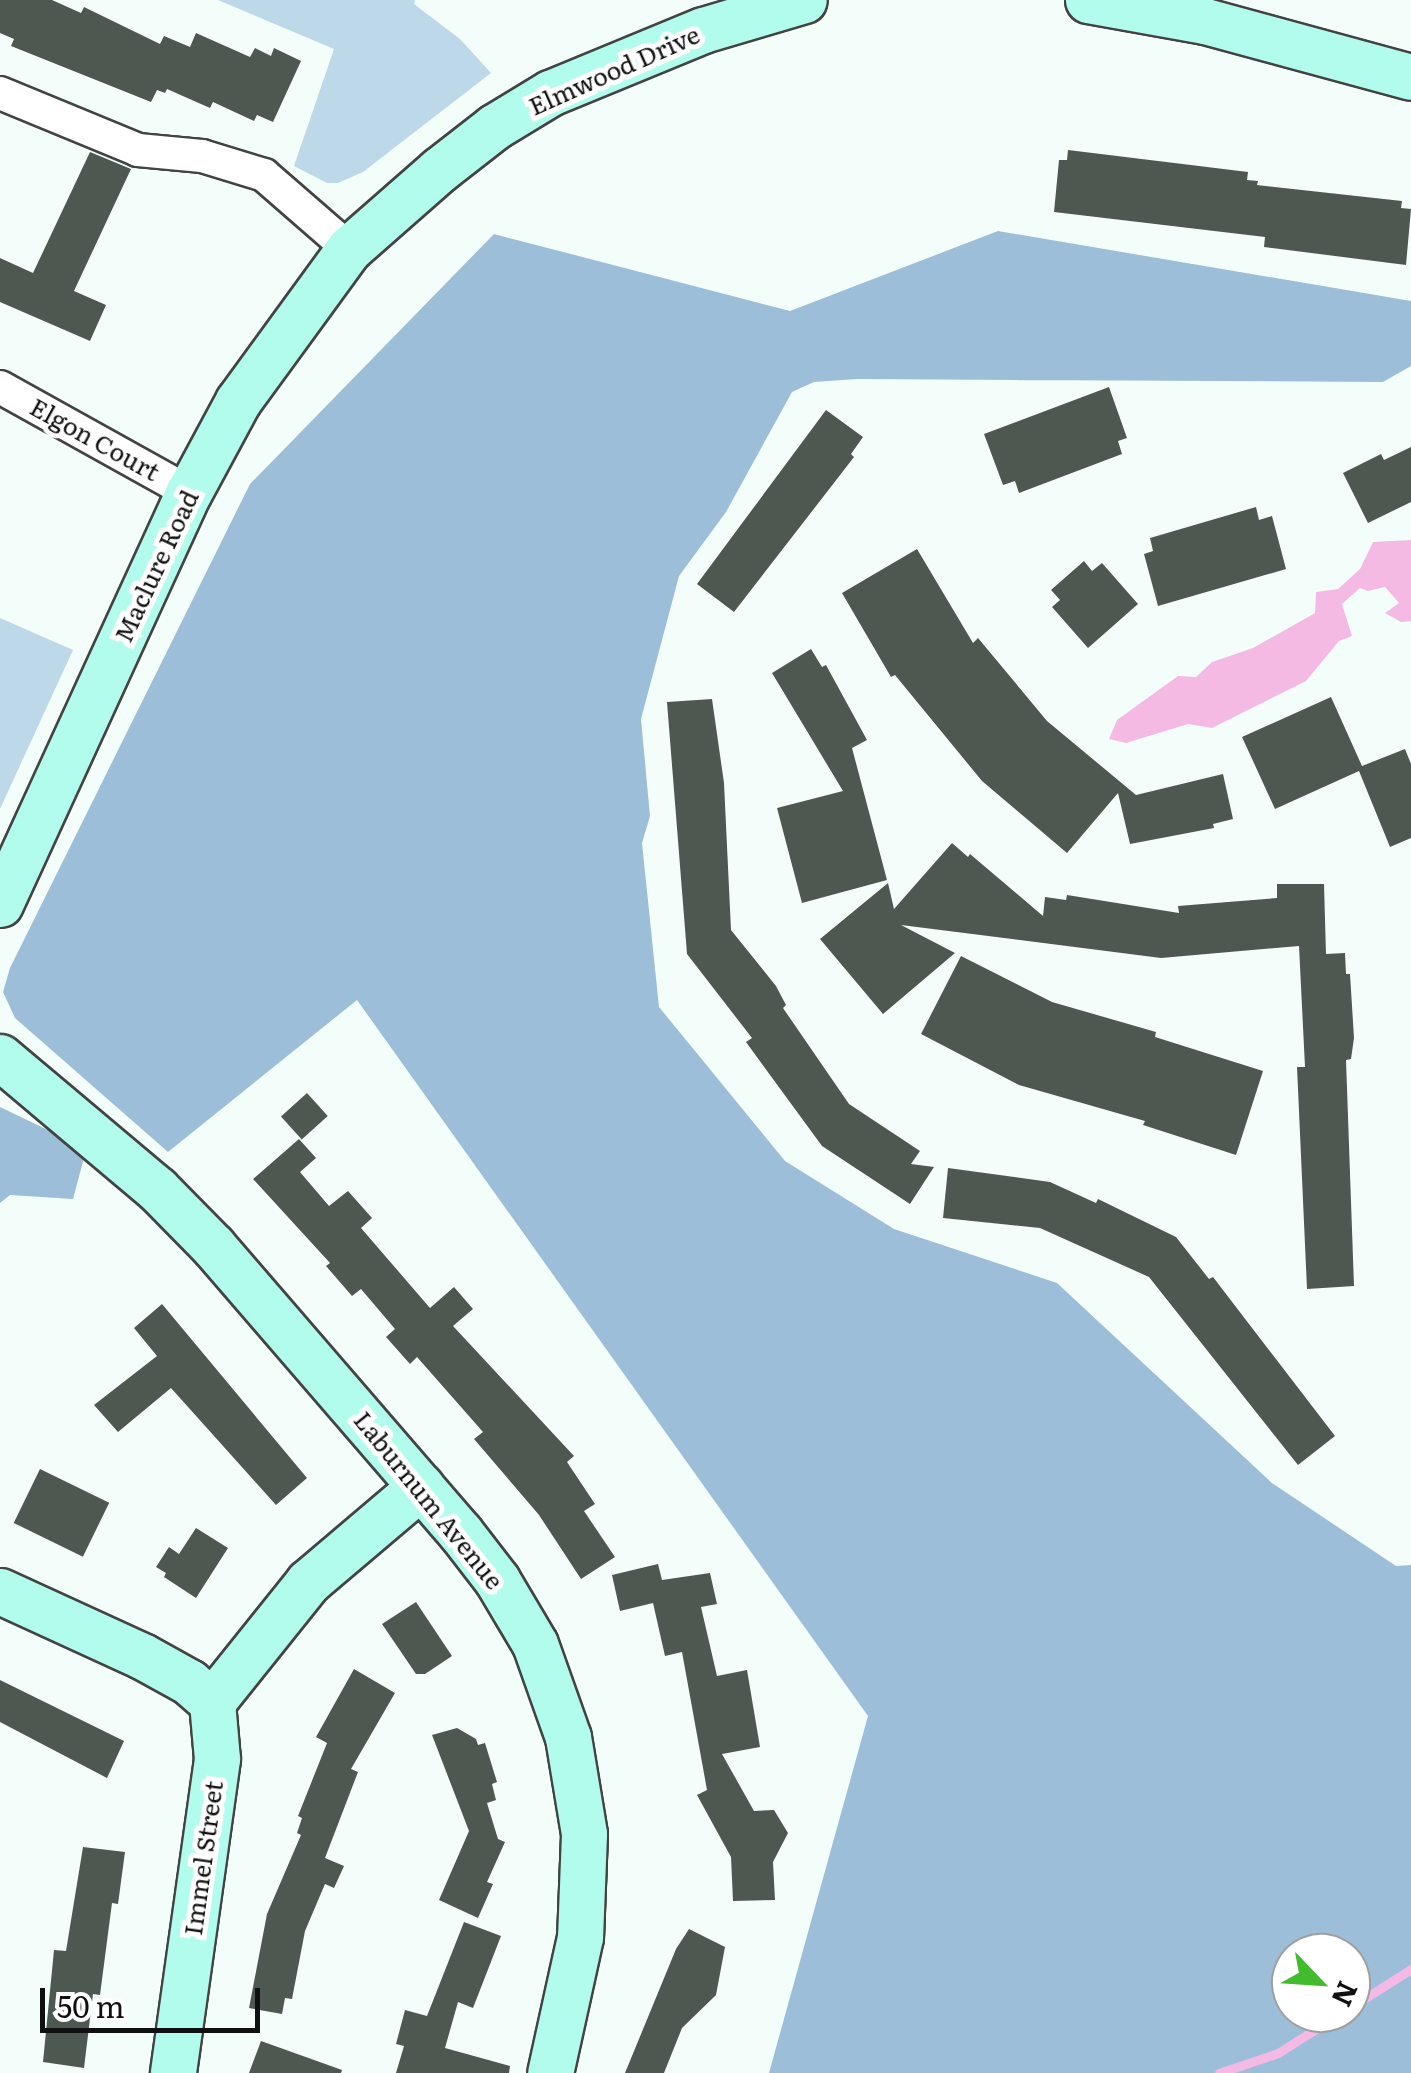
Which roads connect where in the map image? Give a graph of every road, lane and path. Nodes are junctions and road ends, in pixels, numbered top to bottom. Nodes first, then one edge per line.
1 (804, 0) edge
2 (1088, 0) edge
3 (1411, 77) edge
4 (0, 94) edge
5 (349, 249) junction
6 (0, 387) edge
7 (189, 492) junction
8 (0, 904) edge
9 (0, 1058) edge
10 (421, 1486) junction
11 (0, 1591) edge
12 (212, 1702) junction
13 (174, 2073) edge
14 (550, 2073) edge

1 - 5 street, Elmwood Drive
2 - 3 street
4 - 5 street
5 - 7 street, Maclure Road
6 - 7 street, Elgon Court
7 - 8 street, Maclure Road
9 - 10 street, Laburnum Avenue
10 - 12 street
10 - 14 street, Laburnum Avenue
11 - 12 street
12 - 13 street, Immel Street

